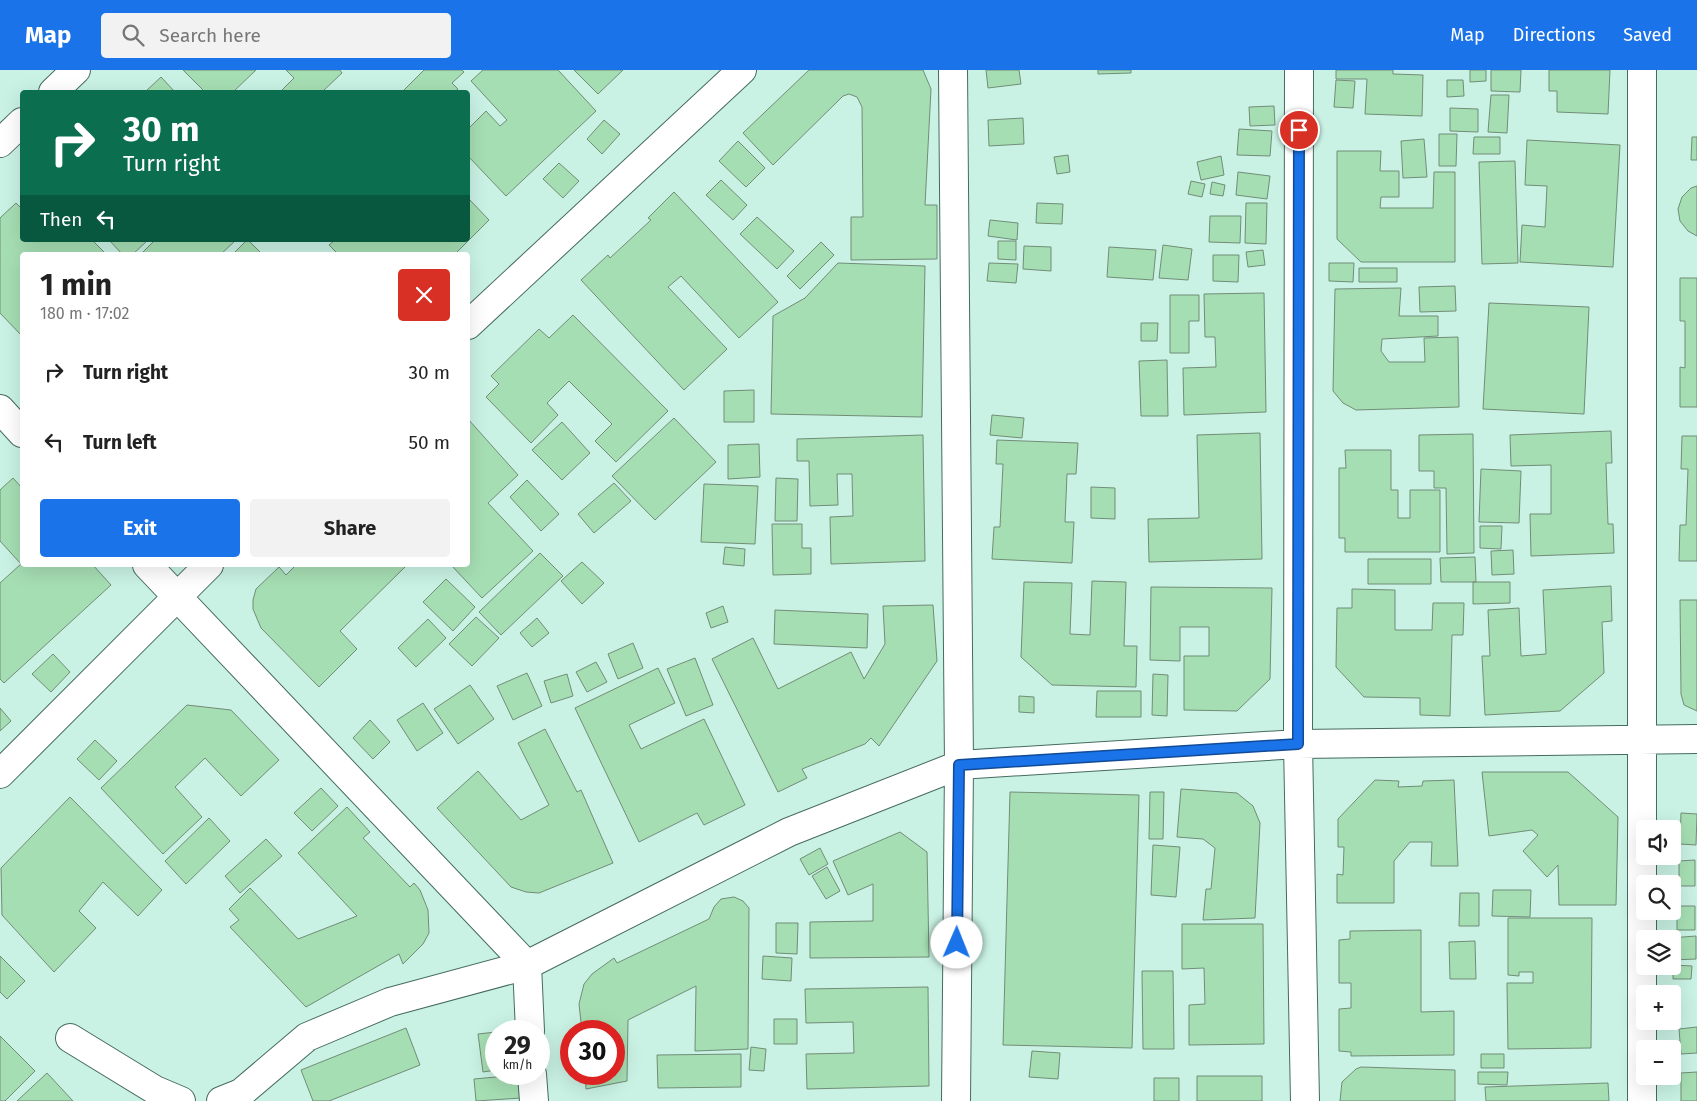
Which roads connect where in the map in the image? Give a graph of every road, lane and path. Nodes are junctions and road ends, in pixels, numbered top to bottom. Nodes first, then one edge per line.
1 (76, 70) edge
2 (742, 70) edge
3 (953, 70) edge
4 (1299, 70) edge
5 (1642, 70) edge
6 (55, 90) edge
7 (20, 124) edge
8 (0, 143) edge
9 (470, 323) edge
10 (0, 409) edge
11 (20, 431) edge
12 (149, 567) edge
13 (207, 567) edge
14 (176, 596) junction
15 (1641, 739) junction
16 (1697, 739) edge
17 (1298, 744) junction
18 (959, 765) junction
19 (0, 774) edge
20 (526, 965) junction
21 (529, 1020) edge
22 (70, 1038) dead end
23 (533, 1085) edge
24 (181, 1101) edge
25 (221, 1101) edge
26 (534, 1101) edge
27 (956, 1101) edge
28 (1305, 1101) edge
29 (1642, 1101) edge

1 - 6 street
2 - 9 street
3 - 18 street
4 - 17 street
5 - 15 street
7 - 8 street
10 - 11 street
12 - 14 street
13 - 14 street
14 - 19 street
14 - 20 street
15 - 16 street
15 - 17 street
15 - 29 street
17 - 18 street
17 - 28 street
18 - 20 street
18 - 27 street
20 - 21 street
20 - 25 street
22 - 24 street
23 - 26 street

